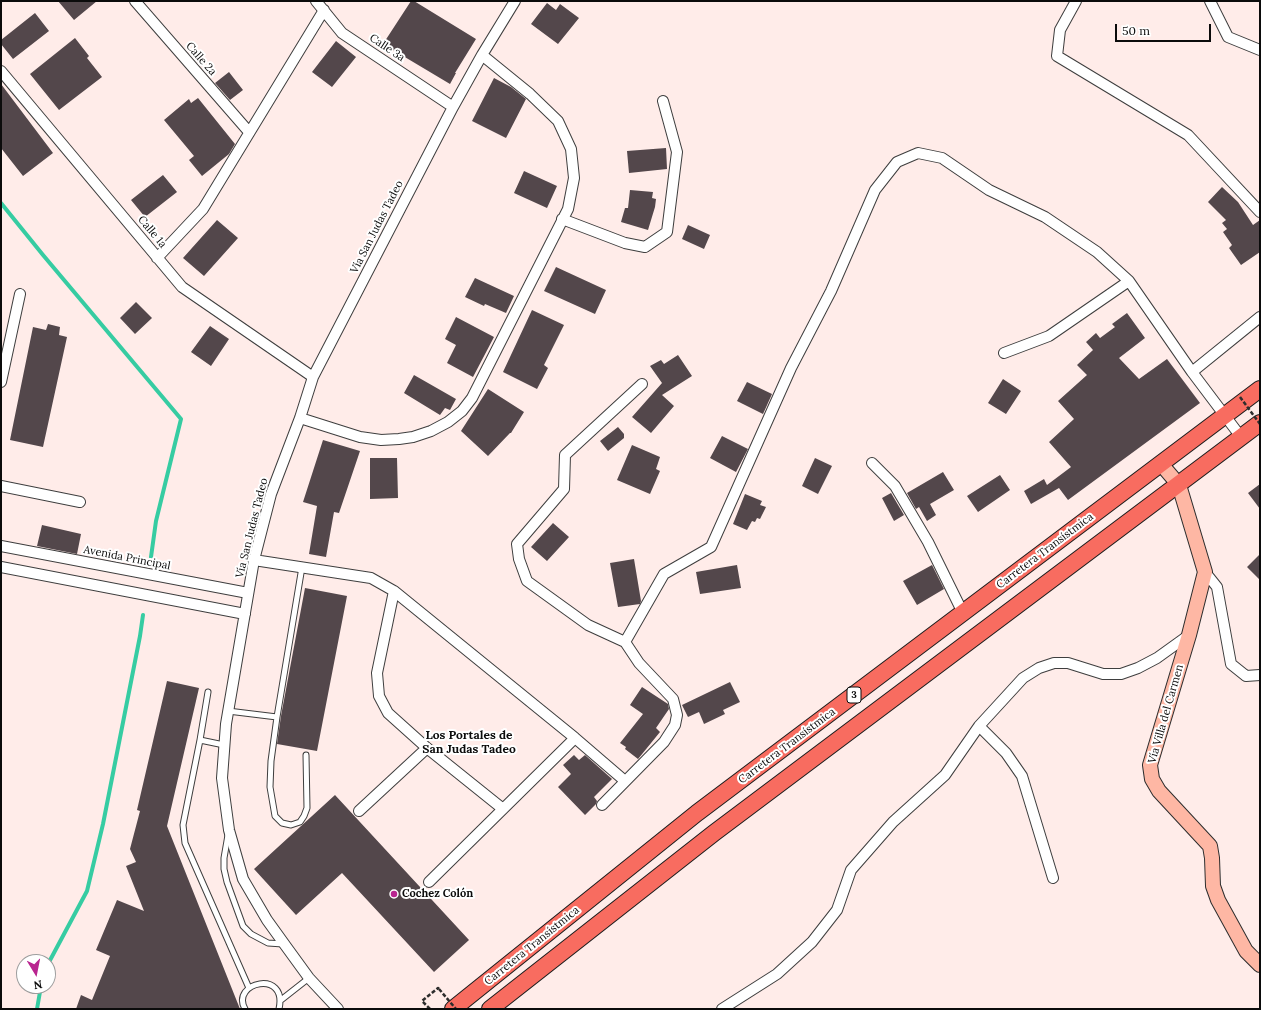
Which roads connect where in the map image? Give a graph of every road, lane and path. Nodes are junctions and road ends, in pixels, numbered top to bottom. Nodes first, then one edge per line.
1 (135, 1) edge
2 (316, 1) edge
3 (515, 1) edge
4 (1076, 1) edge
5 (1210, 1) edge
6 (324, 10) junction
7 (1260, 50) edge
8 (482, 55) junction
9 (1, 71) edge
10 (663, 101) dead end
11 (453, 107) junction
12 (249, 132) junction
13 (1260, 212) edge
14 (562, 219) junction
15 (157, 258) junction
16 (1129, 281) junction
17 (20, 294) dead end
18 (1260, 318) edge
19 (1004, 353) dead end
20 (1192, 372) junction
21 (313, 377) junction
22 (1, 382) edge
23 (642, 384) dead end
24 (1260, 389) edge
25 (1240, 397) dead end
26 (1225, 415) junction
27 (300, 418) junction
28 (1260, 424) edge
29 (1241, 437) junction
30 (872, 463) dead end
31 (1161, 464) junction
32 (1179, 485) junction
33 (1, 486) edge
34 (80, 502) dead end
35 (1, 546) edge
36 (254, 560) junction
37 (1, 567) edge
38 (302, 567) junction
39 (1205, 572) junction
40 (394, 591) junction
41 (248, 593) junction
42 (963, 613) junction
43 (245, 614) junction
44 (1189, 635) junction
45 (625, 642) junction
46 (1260, 675) edge
47 (208, 692) dead end
48 (228, 711) junction
49 (276, 717) junction
50 (979, 726) junction
51 (575, 738) junction
52 (200, 740) junction
53 (224, 745) junction
54 (427, 748) junction
55 (306, 755) dead end
56 (625, 781) junction
57 (602, 805) dead end
58 (503, 810) junction
59 (359, 811) dead end
60 (229, 830) junction
61 (1053, 878) dead end
62 (429, 882) dead end
63 (285, 945) junction
64 (1260, 965) edge
65 (309, 978) junction
66 (249, 988) junction
67 (281, 1000) junction
68 (245, 1009) edge
69 (279, 1009) edge
70 (338, 1009) edge
71 (430, 1009) edge
72 (455, 1009) edge
73 (490, 1009) edge
74 (722, 1009) edge

1 - 12 street, Calle 2a
2 - 6 street, Calle 3a
3 - 8 street, Vía San Judas Tadeo
4 - 13 street
5 - 7 street
6 - 11 street, Calle 3a
6 - 12 street
8 - 11 street, Vía San Judas Tadeo
8 - 14 street
9 - 15 street, Calle 1a
10 - 14 street
11 - 21 street, Vía San Judas Tadeo
12 - 15 street
14 - 27 street
15 - 21 street, Calle 1a
16 - 19 street
16 - 20 street
16 - 45 street
17 - 22 street
18 - 20 street
20 - 26 street
21 - 27 street, Vía San Judas Tadeo
23 - 45 street
24 - 26 main road, Carretera Transístmica / 3
25 - 28 path, bridge
26 - 29 street
26 - 31 main road, Carretera Transístmica / 3
27 - 36 street, Vía San Judas Tadeo
28 - 29 main road, Carretera Transístmica / 3
29 - 32 main road, Carretera Transístmica / 3
30 - 42 street
31 - 32 street
31 - 42 main road, Carretera Transístmica / 3
32 - 39 street
32 - 73 main road, Carretera Transístmica / 3
33 - 34 street
35 - 41 street, Avenida Principal
36 - 38 street
36 - 41 street, Vía San Judas Tadeo
37 - 43 street
38 - 40 street
38 - 49 lane
39 - 44 street, Vía Villa del Carmen
39 - 46 street
40 - 51 street
40 - 54 street
41 - 43 street, Vía San Judas Tadeo
42 - 72 main road, Carretera Transístmica / 3
43 - 48 street, Vía San Judas Tadeo
44 - 50 street
44 - 64 street, Vía Villa del Carmen
45 - 56 street
47 - 52 lane
48 - 49 lane
48 - 53 street, Vía San Judas Tadeo
49 - 55 lane
50 - 61 street
50 - 74 street
51 - 56 street
51 - 58 street
52 - 53 lane
52 - 66 lane
53 - 60 street, Vía San Judas Tadeo
54 - 58 street
54 - 59 street
56 - 57 street
58 - 62 street
60 - 63 street, Vía San Judas Tadeo
60 - 63 lane
63 - 65 street, Vía San Judas Tadeo
65 - 67 lane
65 - 70 street, Vía San Judas Tadeo
66 - 67 lane
66 - 68 lane
67 - 69 lane
71 - 72 path, bridge

